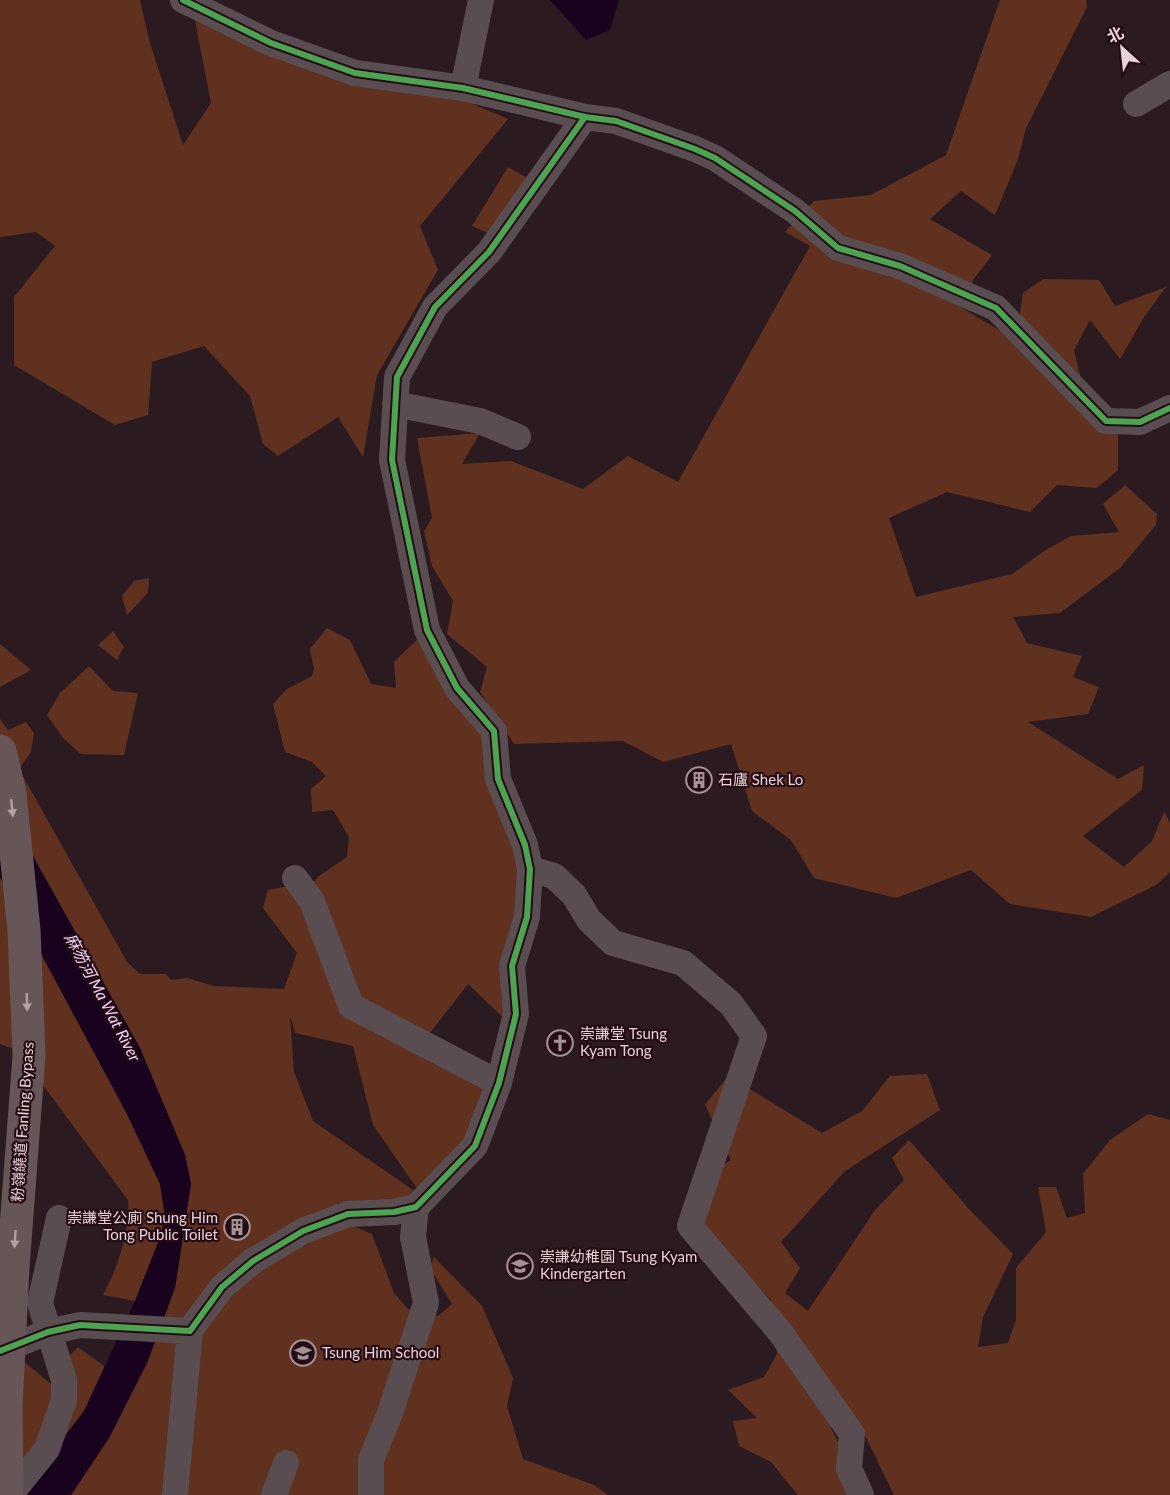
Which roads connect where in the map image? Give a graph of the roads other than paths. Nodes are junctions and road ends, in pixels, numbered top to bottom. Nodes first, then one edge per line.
1 (183, 0) edge
2 (481, 0) edge
3 (1170, 84) edge
4 (463, 88) junction
5 (1136, 104) dead end
6 (585, 117) junction
7 (395, 404) junction
8 (1170, 408) edge
9 (518, 437) dead end
10 (0, 751) edge
11 (530, 869) junction
12 (295, 878) dead end
13 (499, 1083) junction
14 (416, 1208) junction
15 (59, 1218) dead end
16 (183, 1330) junction
17 (48, 1332) junction
18 (0, 1351) edge
19 (286, 1463) dead end
20 (9, 1495) edge
21 (175, 1495) edge
22 (274, 1495) edge
23 (371, 1495) edge
24 (861, 1495) edge

1 - 4 street
2 - 4 street
3 - 5 street
4 - 6 street
6 - 7 street
6 - 8 street
7 - 9 street
7 - 11 street
10 -> 20 highway, 粉嶺繞道 Fanling Bypass
11 - 13 street
11 - 24 street
12 - 13 street
13 - 14 street
14 - 16 street
14 - 23 street
15 - 17 street
16 - 17 street
16 - 21 street
17 - 18 street
17 - 20 street
19 - 22 street

